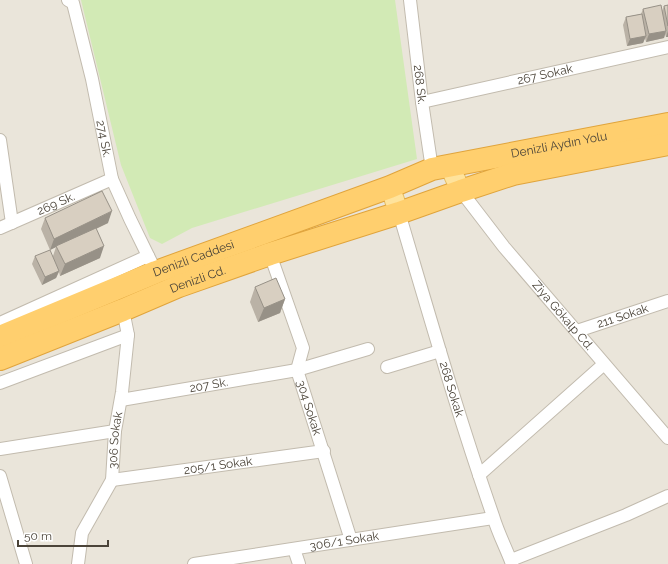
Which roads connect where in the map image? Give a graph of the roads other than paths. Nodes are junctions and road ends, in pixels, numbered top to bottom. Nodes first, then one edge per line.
1 (68, 0) edge
2 (413, 1) edge
3 (668, 48) edge
4 (422, 102) junction
5 (668, 124) edge
6 (0, 140) edge
7 (668, 144) edge
8 (440, 167) junction
9 (112, 179) junction
10 (390, 187) junction
11 (461, 191) junction
12 (399, 213) junction
13 (12, 223) junction
14 (0, 228) edge
15 (270, 254) junction
16 (152, 264) junction
17 (668, 300) edge
18 (123, 310) junction
19 (0, 323) edge
20 (576, 332) junction
21 (128, 335) junction
22 (0, 337) edge
23 (368, 349) dead end
24 (440, 351) junction
25 (0, 360) edge
26 (604, 364) junction
27 (387, 367) dead end
28 (297, 370) junction
29 (0, 383) edge
30 (120, 400) junction
31 (115, 431) junction
32 (668, 438) edge
33 (0, 449) edge
34 (324, 451) junction
35 (479, 475) junction
36 (0, 476) edge
37 (112, 480) junction
38 (668, 496) edge
39 (493, 518) junction
40 (351, 540) junction
41 (294, 549) junction
42 (512, 562) edge
43 (213, 563) edge
44 (26, 564) edge
45 (78, 564) edge
46 (194, 564) edge
47 (299, 564) edge

1 - 9 street, 274 Sk.
2 - 4 street, 268 Sk.
3 - 4 street, 267 Sokak
4 - 8 street, 268 Sk.
5 - 8 highway, Denizli Aydın Yolu
6 - 13 street
7 - 11 highway, Denizli Aydın Yolu
8 - 10 highway, Denizli Aydın Yolu
8 - 11 main road
9 - 13 street, 269 Sk.
9 - 16 street, 274 Sk.
10 - 12 main road
10 - 16 highway, Denizli Caddesi
11 - 12 highway, Denizli Aydın Yolu
11 - 20 street, Ziya Gökalp Cd.
12 - 15 highway, Denizli Cd.
12 - 24 street, 268 Sokak
13 - 14 street, 269 Sk.
15 - 18 highway, Denizli Cd.
15 - 28 street, 304 Sokak
16 - 19 street
16 - 22 highway, Denizli Caddesi
17 - 20 street, 211 Sokak
18 - 21 street, 306 Sokak
18 - 25 highway, Denizli Cd.
20 - 26 street, Ziya Gökalp Cd.
21 - 29 street
21 - 30 street, 306 Sokak
23 - 28 street, 207 Sk.
24 - 27 street
24 - 35 street, 268 Sokak
26 - 32 street, Ziya Gökalp Cd.
26 - 35 street
28 - 30 street, 207 Sk.
28 - 34 street, 304 Sokak
30 - 31 street, 306 Sokak
31 - 33 street
31 - 37 street, 306 Sokak
34 - 37 street, 205/1 Sokak
34 - 40 street, 304 Sokak
35 - 39 street, 268 Sokak
36 - 44 street
37 - 45 street, 306 Sokak
38 - 42 street
39 - 40 street, 306/1 Sokak
39 - 42 street, 268 Sokak
40 - 41 street, 306/1 Sokak
41 - 43 street, 306/1 Sokak
41 - 47 street
43 - 46 street, 306/1 Sokak

